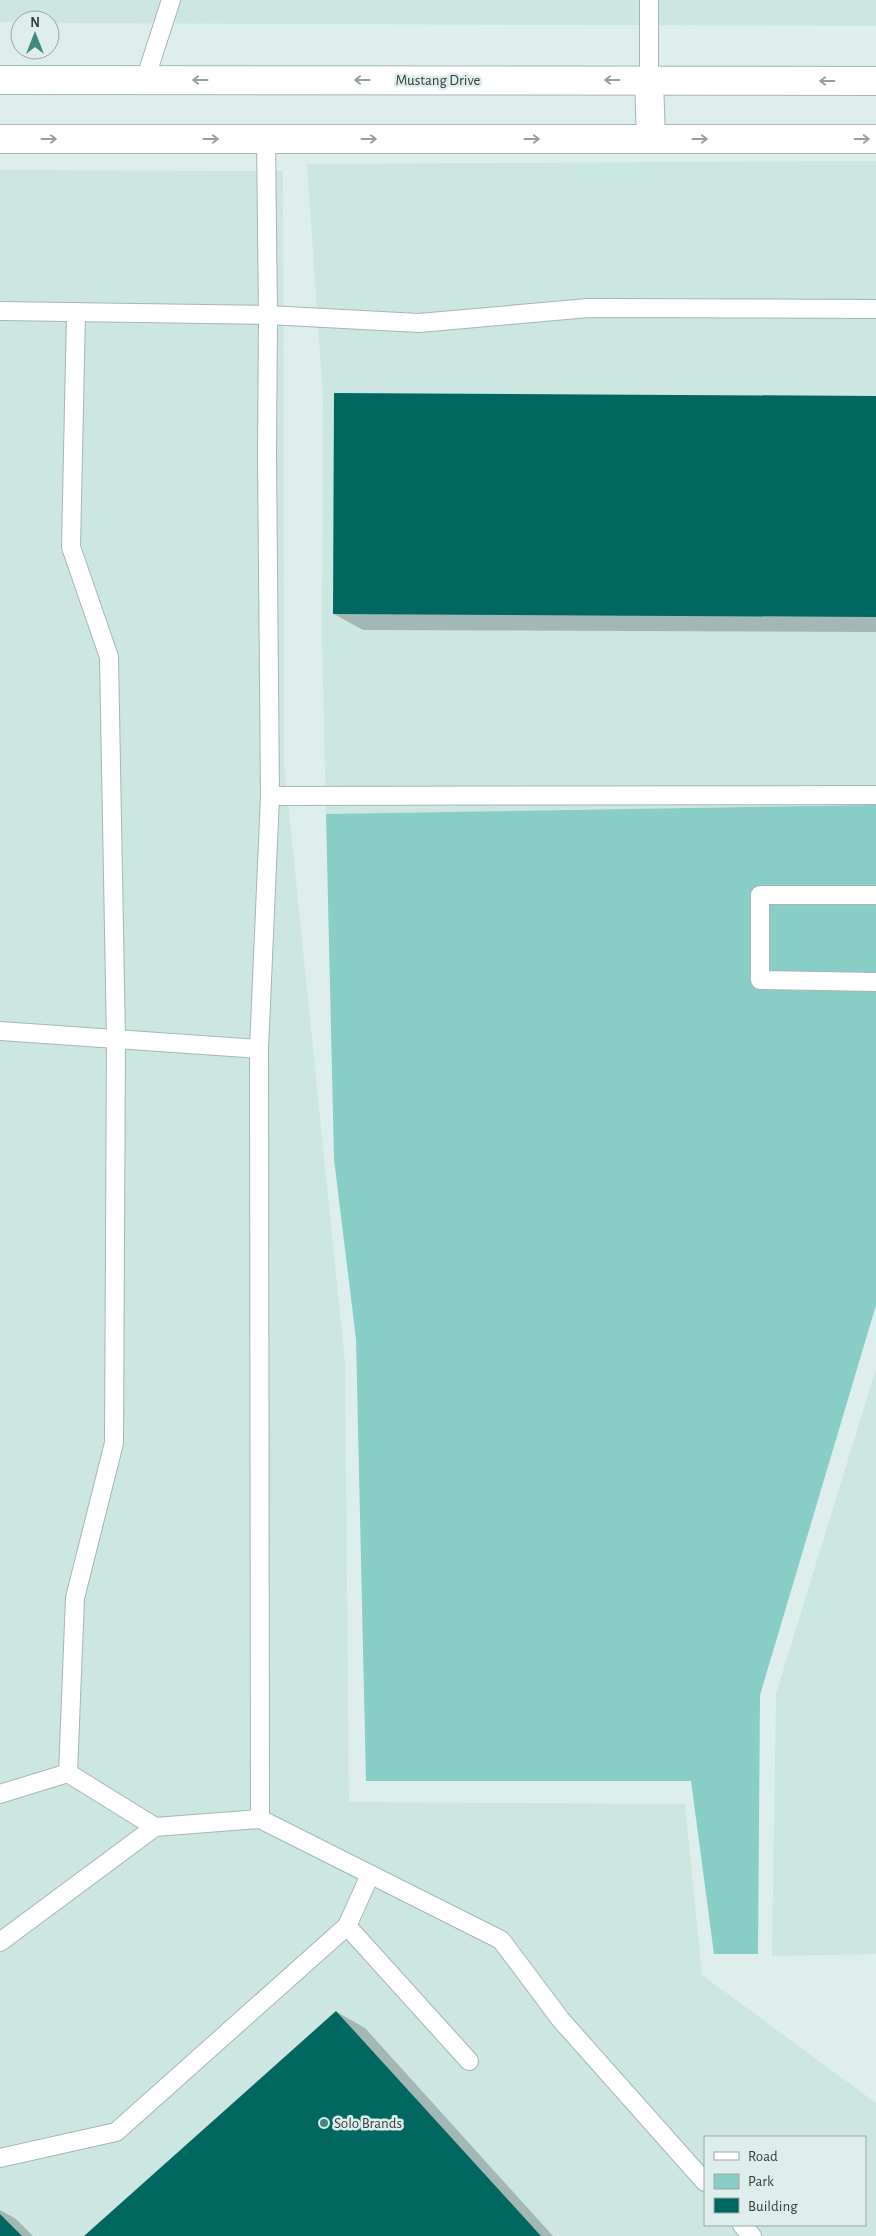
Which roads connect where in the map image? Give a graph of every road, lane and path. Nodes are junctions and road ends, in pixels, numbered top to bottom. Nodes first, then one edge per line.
1 (170, 0) edge
2 (649, 0) edge
3 (0, 80) edge
4 (145, 80) junction
5 (650, 80) junction
6 (876, 80) edge
7 (0, 139) edge
8 (266, 139) junction
9 (651, 139) junction
10 (876, 139) edge
11 (876, 309) edge
12 (0, 311) edge
13 (76, 312) junction
14 (268, 315) junction
15 (270, 796) junction
16 (876, 796) edge
17 (876, 895) edge
18 (876, 982) edge
19 (0, 1031) edge
20 (116, 1039) junction
21 (259, 1049) junction
22 (68, 1773) junction
23 (0, 1794) edge
24 (260, 1819) junction
25 (155, 1827) junction
26 (370, 1875) junction
27 (347, 1926) junction
28 (0, 1942) edge
29 (469, 2061) dead end
30 (0, 2158) edge
31 (704, 2181) edge
32 (743, 2226) edge
33 (752, 2236) edge

1 - 4 lane
2 - 5 lane
3 - 4 main road, Mustang Drive
5 -> 4 main road, Mustang Drive
6 -> 5 main road, Mustang Drive
5 - 9 main road
7 -> 8 main road
8 -> 9 main road
8 - 14 lane
9 -> 10 main road
11 - 14 lane
12 - 13 lane
13 - 14 lane
13 - 20 lane
14 - 15 lane
15 - 16 lane
15 - 21 lane
17 - 18 lane
19 - 20 lane
20 - 21 lane
20 - 22 lane
21 - 24 lane
22 - 23 lane
22 - 25 lane
24 - 25 lane
24 - 26 lane
25 - 28 lane
26 - 27 lane
26 - 31 lane
27 - 29 lane
27 - 30 lane
32 - 33 lane

